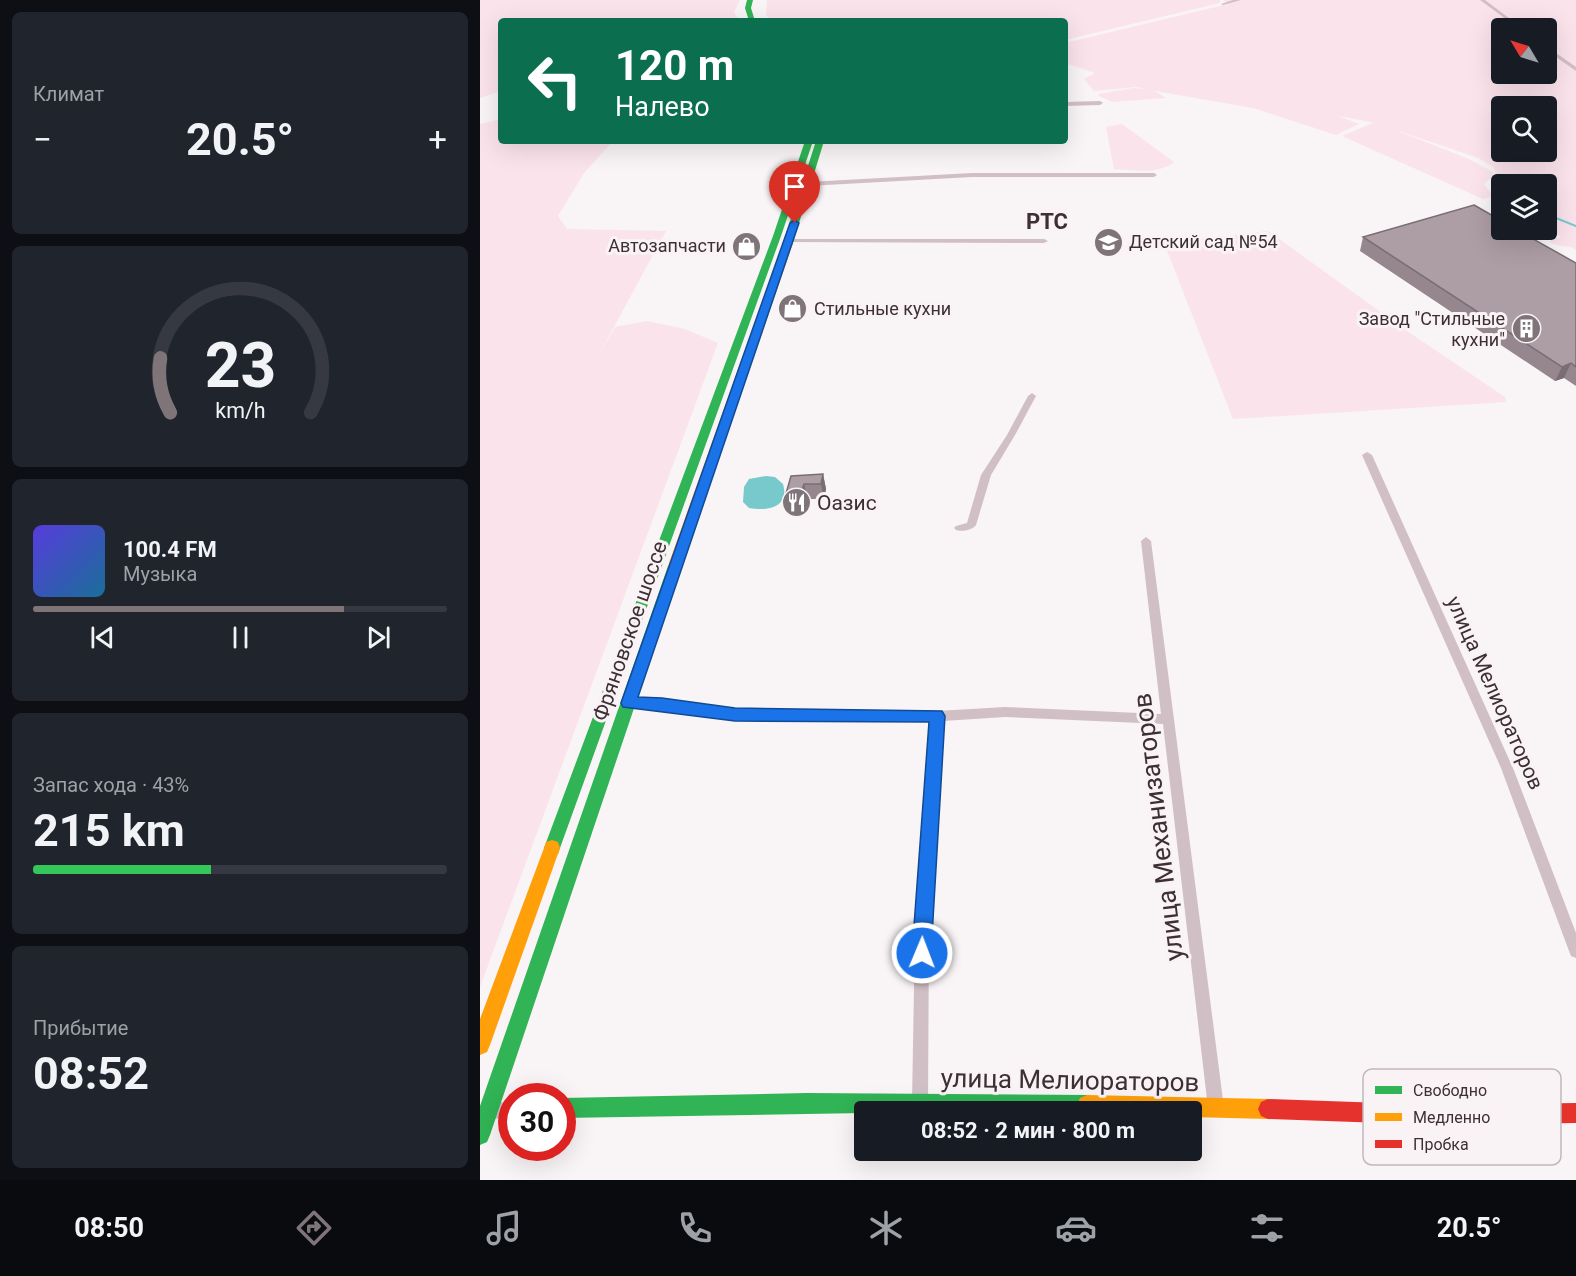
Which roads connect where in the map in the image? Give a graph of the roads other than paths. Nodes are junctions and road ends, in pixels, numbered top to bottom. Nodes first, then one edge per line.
1 (750, 0) edge
2 (757, 0) edge
3 (1239, 0) edge
4 (1482, 0) edge
5 (1222, 4) dead end
6 (751, 18) edge
7 (759, 18) edge
8 (1506, 18) edge
9 (1557, 55) edge
10 (1576, 69) edge
11 (1100, 103) dead end
12 (1068, 104) edge
13 (805, 144) edge
14 (819, 144) edge
15 (827, 144) edge
16 (814, 166) junction
17 (1154, 175) dead end
18 (808, 184) junction
19 (789, 241) junction
20 (1044, 241) dead end
21 (1032, 396) dead end
22 (1366, 455) dead end
23 (959, 528) dead end
24 (1146, 542) dead end
25 (628, 703) junction
26 (937, 716) junction
27 (1169, 719) junction
28 (1576, 951) edge
29 (480, 1045) edge
30 (920, 1101) edge
31 (854, 1103) edge
32 (1202, 1107) edge
33 (1216, 1107) junction
34 (576, 1108) edge
35 (489, 1111) junction
36 (498, 1111) edge
37 (1363, 1113) edge
38 (1576, 1113) edge
39 (1561, 1114) edge
40 (480, 1135) edge

1 - 6 main road
2 - 7 main road
3 - 5 street
4 - 8 street
9 - 10 street
11 - 12 street
13 - 29 main road, Фряновское шоссе
14 - 16 main road, Фряновское шоссе
15 - 16 main road
16 - 18 main road, Фряновское шоссе
17 - 18 street
18 - 19 main road, Фряновское шоссе
19 - 20 street
19 - 25 main road, Фряновское шоссе
21 - 23 street
22 - 28 street, улица Мелиораторов
24 - 27 street, улица Механизаторов
25 - 26 street
25 - 35 main road, Фряновское шоссе
26 - 27 street
26 - 30 street
27 - 33 street, улица Механизаторов
31 - 34 main road, улица Мелиораторов
32 - 33 main road, улица Мелиораторов
33 - 37 main road, улица Мелиораторов
35 - 36 street
35 - 40 main road, Фряновское шоссе
38 - 39 main road, улица Мелиораторов

